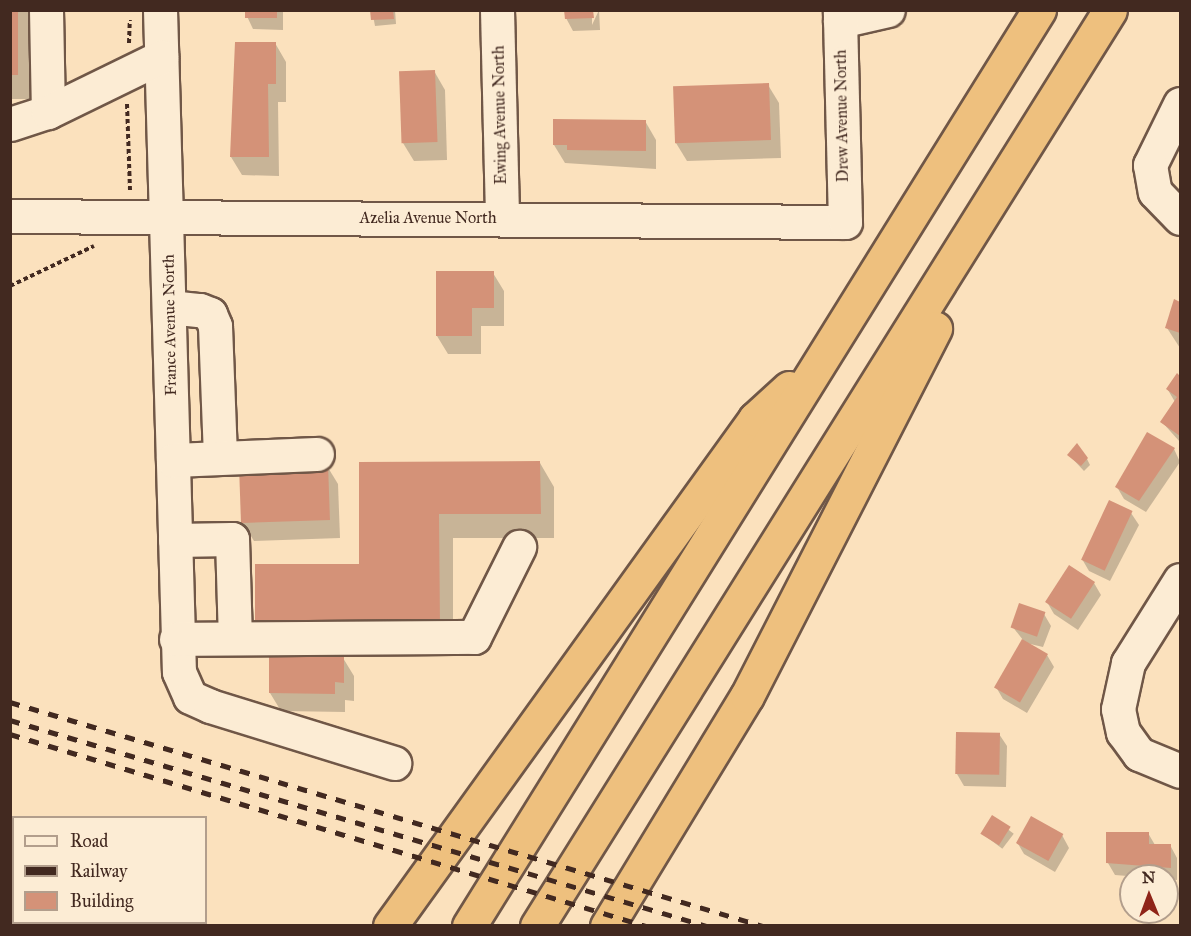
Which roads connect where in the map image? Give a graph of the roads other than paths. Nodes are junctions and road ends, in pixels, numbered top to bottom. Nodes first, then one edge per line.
1 (46, 10) edge
2 (160, 10) edge
3 (497, 10) edge
4 (888, 10) edge
5 (1039, 10) edge
6 (1110, 10) edge
7 (840, 16) edge
8 (161, 57) junction
9 (1180, 104) edge
10 (48, 112) junction
11 (10, 124) edge
12 (1029, 142) junction
13 (10, 216) edge
14 (167, 217) junction
15 (1180, 218) edge
16 (502, 219) junction
17 (845, 222) joint
18 (169, 307) junction
19 (821, 358) junction
20 (171, 384) junction
21 (217, 384) junction
22 (317, 454) dead end
23 (220, 456) junction
24 (172, 460) junction
25 (174, 540) junction
26 (519, 547) dead end
27 (1180, 580) edge
28 (235, 638) junction
29 (177, 639) junction
30 (394, 763) dead end
31 (1180, 771) edge
32 (390, 926) edge
33 (469, 926) edge
34 (537, 926) edge
35 (607, 926) edge

1 - 10 street
2 - 8 street, France Avenue North
3 - 16 street, Ewing Avenue North
4 - 7 street
5 - 19 highway
6 - 12 highway
7 - 17 street, Drew Avenue North
8 - 10 street
8 - 14 street, France Avenue North
9 - 15 street
10 - 11 street
12 - 34 highway
12 - 35 highway
13 - 14 street, Azelia Avenue North
14 - 16 street, Azelia Avenue North
14 - 18 street, France Avenue North
16 - 17 street, Azelia Avenue North
18 - 20 street, France Avenue North
18 - 21 street
19 - 32 highway
19 - 33 highway
20 - 21 street
20 - 24 street, France Avenue North
21 - 23 street
22 - 23 street
23 - 24 street
24 - 25 street, France Avenue North
25 - 28 street
25 - 29 street, France Avenue North
26 - 28 street
27 - 31 street
28 - 29 street
29 - 30 street, France Avenue North

